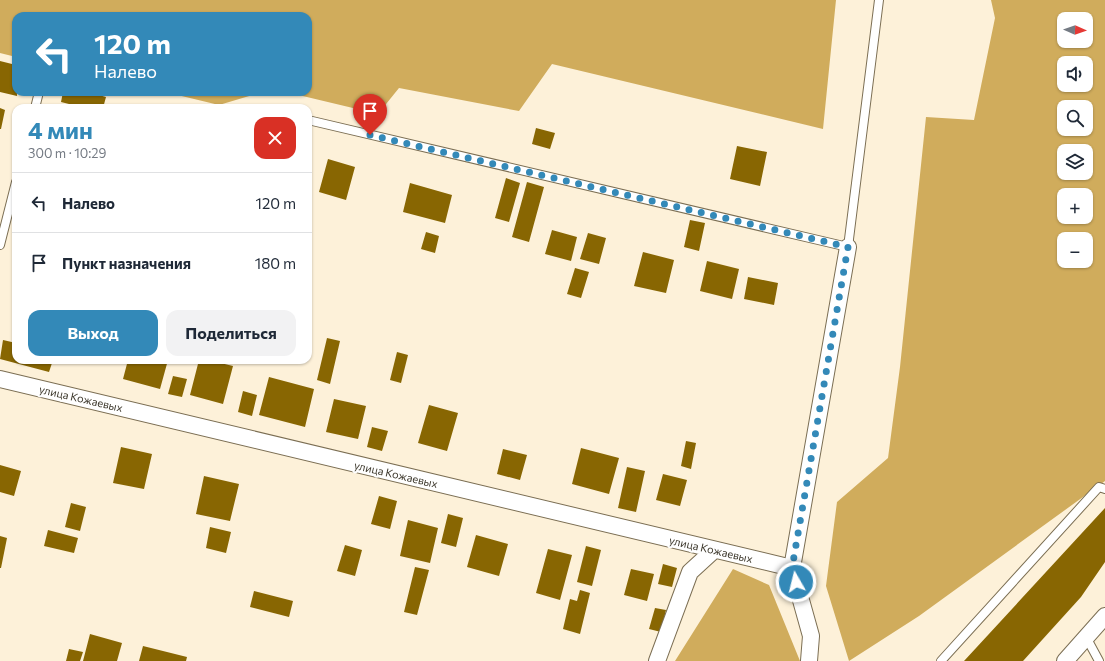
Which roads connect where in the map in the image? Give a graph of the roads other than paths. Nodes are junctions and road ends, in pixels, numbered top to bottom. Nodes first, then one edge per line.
1 (879, 0) edge
2 (312, 121) edge
3 (12, 198) edge
4 (0, 245) edge
5 (848, 247) junction
6 (0, 379) edge
7 (1105, 489) edge
8 (714, 550) junction
9 (792, 568) junction
10 (1105, 616) edge
11 (1086, 637) junction
12 (657, 661) edge
13 (809, 661) edge
14 (941, 661) edge
15 (1065, 661) edge
16 (1100, 661) edge

1 - 5 lane
2 - 5 lane
3 - 4 lane
5 - 9 street
6 - 8 street, улица Кожаевых
7 - 14 lane
8 - 9 street, улица Кожаевых
8 - 12 street
9 - 13 street
10 - 11 street
11 - 15 street
11 - 16 lane

